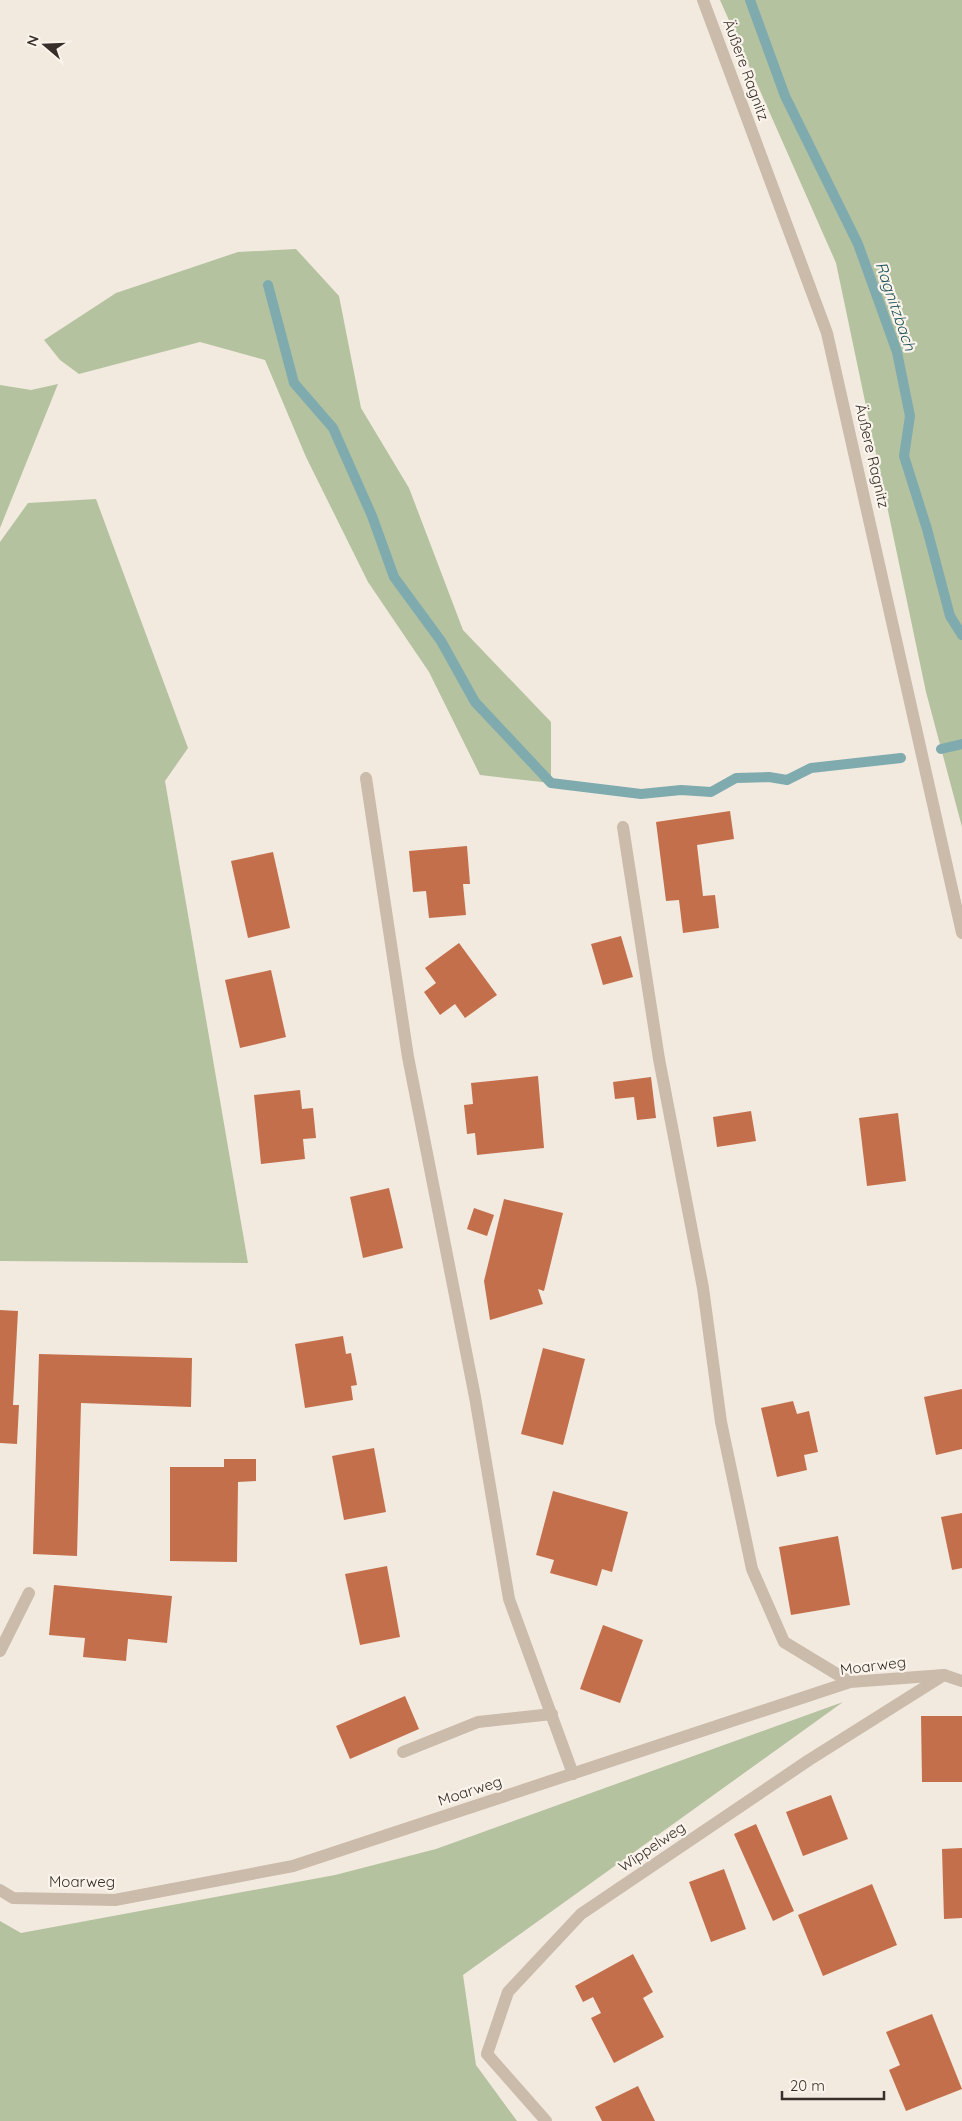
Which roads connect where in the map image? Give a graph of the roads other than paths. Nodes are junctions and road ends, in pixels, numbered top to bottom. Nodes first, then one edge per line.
1 (703, 0) edge
2 (366, 778) dead end
3 (623, 827) dead end
4 (962, 933) edge
5 (30, 1593) dead end
6 (0, 1651) edge
7 (944, 1676) junction
8 (962, 1681) edge
9 (850, 1682) junction
10 (552, 1714) junction
11 (403, 1752) dead end
12 (573, 1774) junction
13 (0, 1890) edge
14 (546, 2121) edge

1 - 4 street, Äußere Ragnitz
2 - 10 street
3 - 9 street
5 - 6 street
7 - 8 street
7 - 9 street, Moarweg
7 - 14 street, Wippelweg
9 - 12 street, Moarweg
10 - 11 street
10 - 12 street
12 - 13 street, Moarweg

